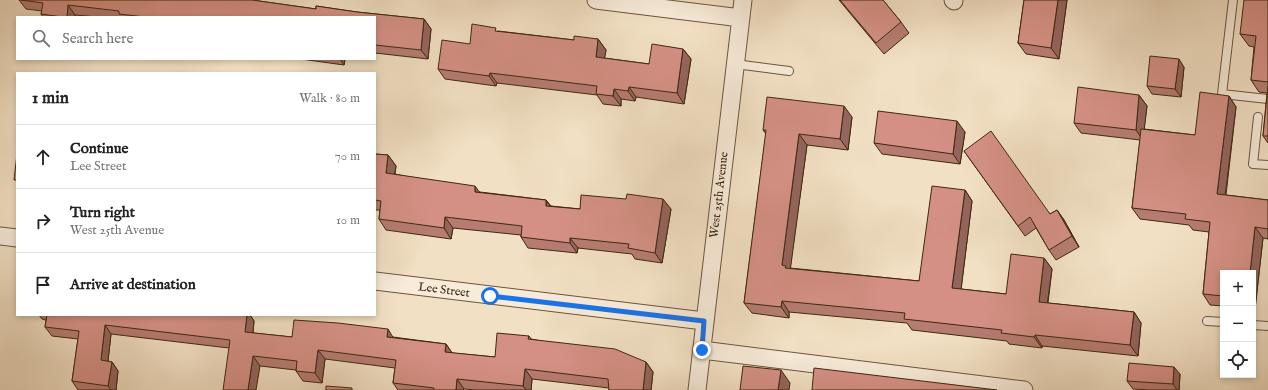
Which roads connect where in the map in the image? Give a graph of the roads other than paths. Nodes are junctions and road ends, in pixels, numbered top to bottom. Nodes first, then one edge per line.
1 (596, 0) edge
2 (743, 0) edge
3 (1232, 0) edge
4 (741, 18) junction
5 (735, 64) junction
6 (789, 71) dead end
7 (1268, 99) edge
8 (1258, 117) dead end
9 (1268, 165) edge
10 (0, 236) edge
11 (16, 238) edge
12 (376, 281) edge
13 (704, 321) junction
14 (1207, 321) dead end
15 (1220, 322) edge
16 (1256, 325) edge
17 (1268, 326) edge
18 (702, 350) junction
19 (696, 390) edge
20 (1024, 390) edge

1 - 4 street
2 - 4 street, West 25th Avenue
3 - 7 lane
4 - 5 street, West 25th Avenue
5 - 6 lane
5 - 13 street, West 25th Avenue
8 - 9 lane
10 - 11 street
12 - 13 street, Lee Street
13 - 18 street, West 25th Avenue
14 - 15 lane
16 - 17 lane
18 - 19 street, West 25th Avenue
18 - 20 street

